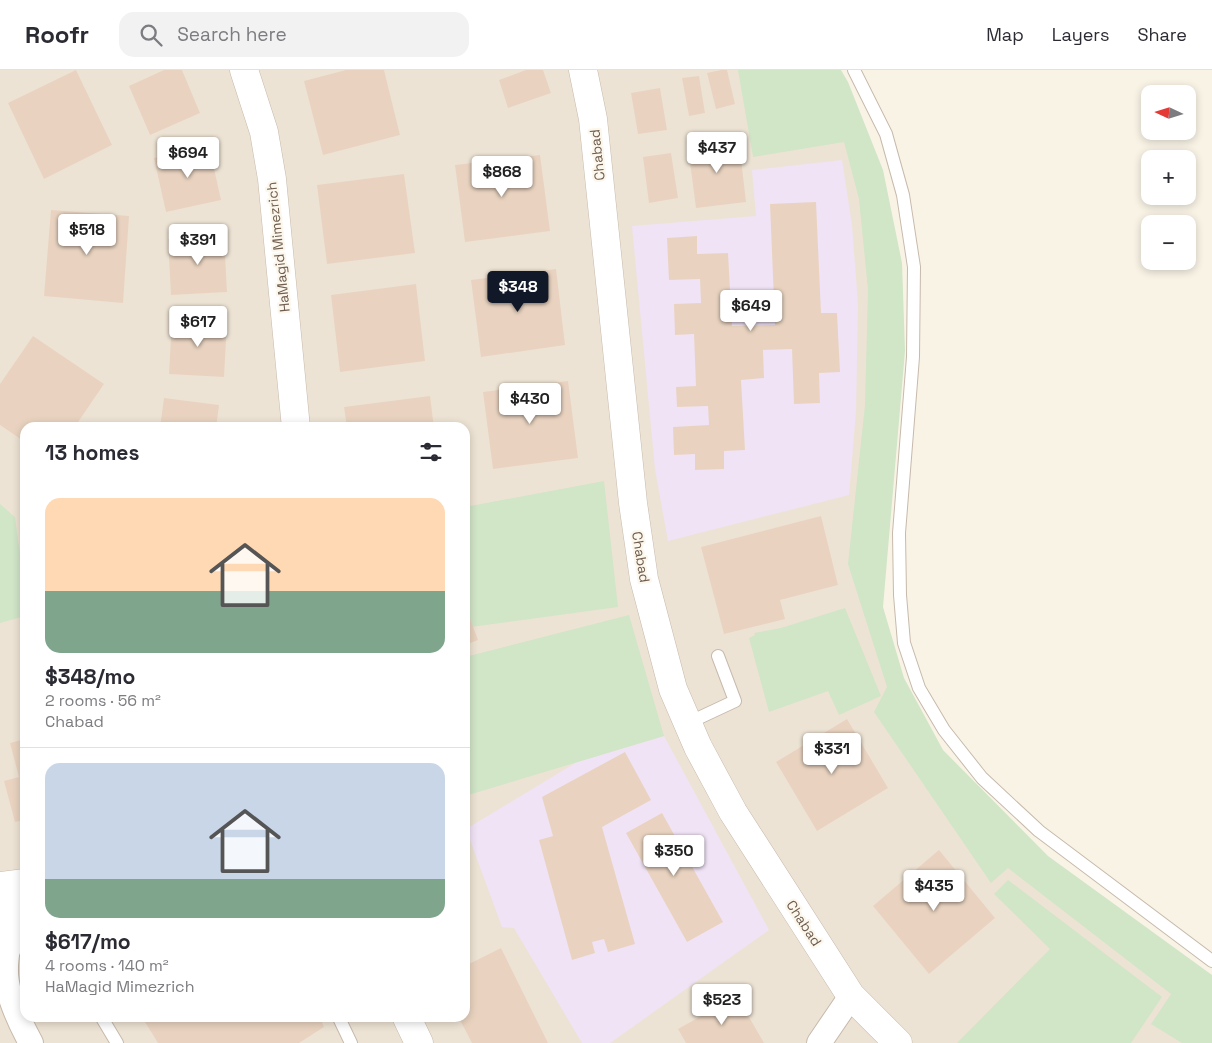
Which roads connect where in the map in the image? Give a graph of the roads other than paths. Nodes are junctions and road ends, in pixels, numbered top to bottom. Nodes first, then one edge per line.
1 (244, 70) edge
2 (583, 70) edge
3 (854, 70) edge
4 (295, 422) edge
5 (718, 656) dead end
6 (688, 723) junction
7 (20, 884) edge
8 (0, 886) edge
9 (0, 891) edge
10 (12, 940) edge
11 (1212, 961) edge
12 (851, 996) junction
13 (0, 1001) edge
14 (20, 1018) edge
15 (104, 1022) edge
16 (341, 1022) edge
17 (410, 1022) edge
18 (26, 1033) edge
19 (117, 1043) edge
20 (351, 1043) edge
21 (419, 1043) edge
22 (820, 1043) edge
23 (898, 1043) edge

1 - 4 street, HaMagid Mimezrich
2 - 6 street, Chabad
3 - 11 lane
5 - 6 lane
6 - 12 street, Chabad
7 - 8 street
9 - 10 street
10 - 14 street
12 - 22 street
12 - 23 street, Chabad
13 - 18 street
15 - 19 lane
16 - 20 lane
17 - 21 street

